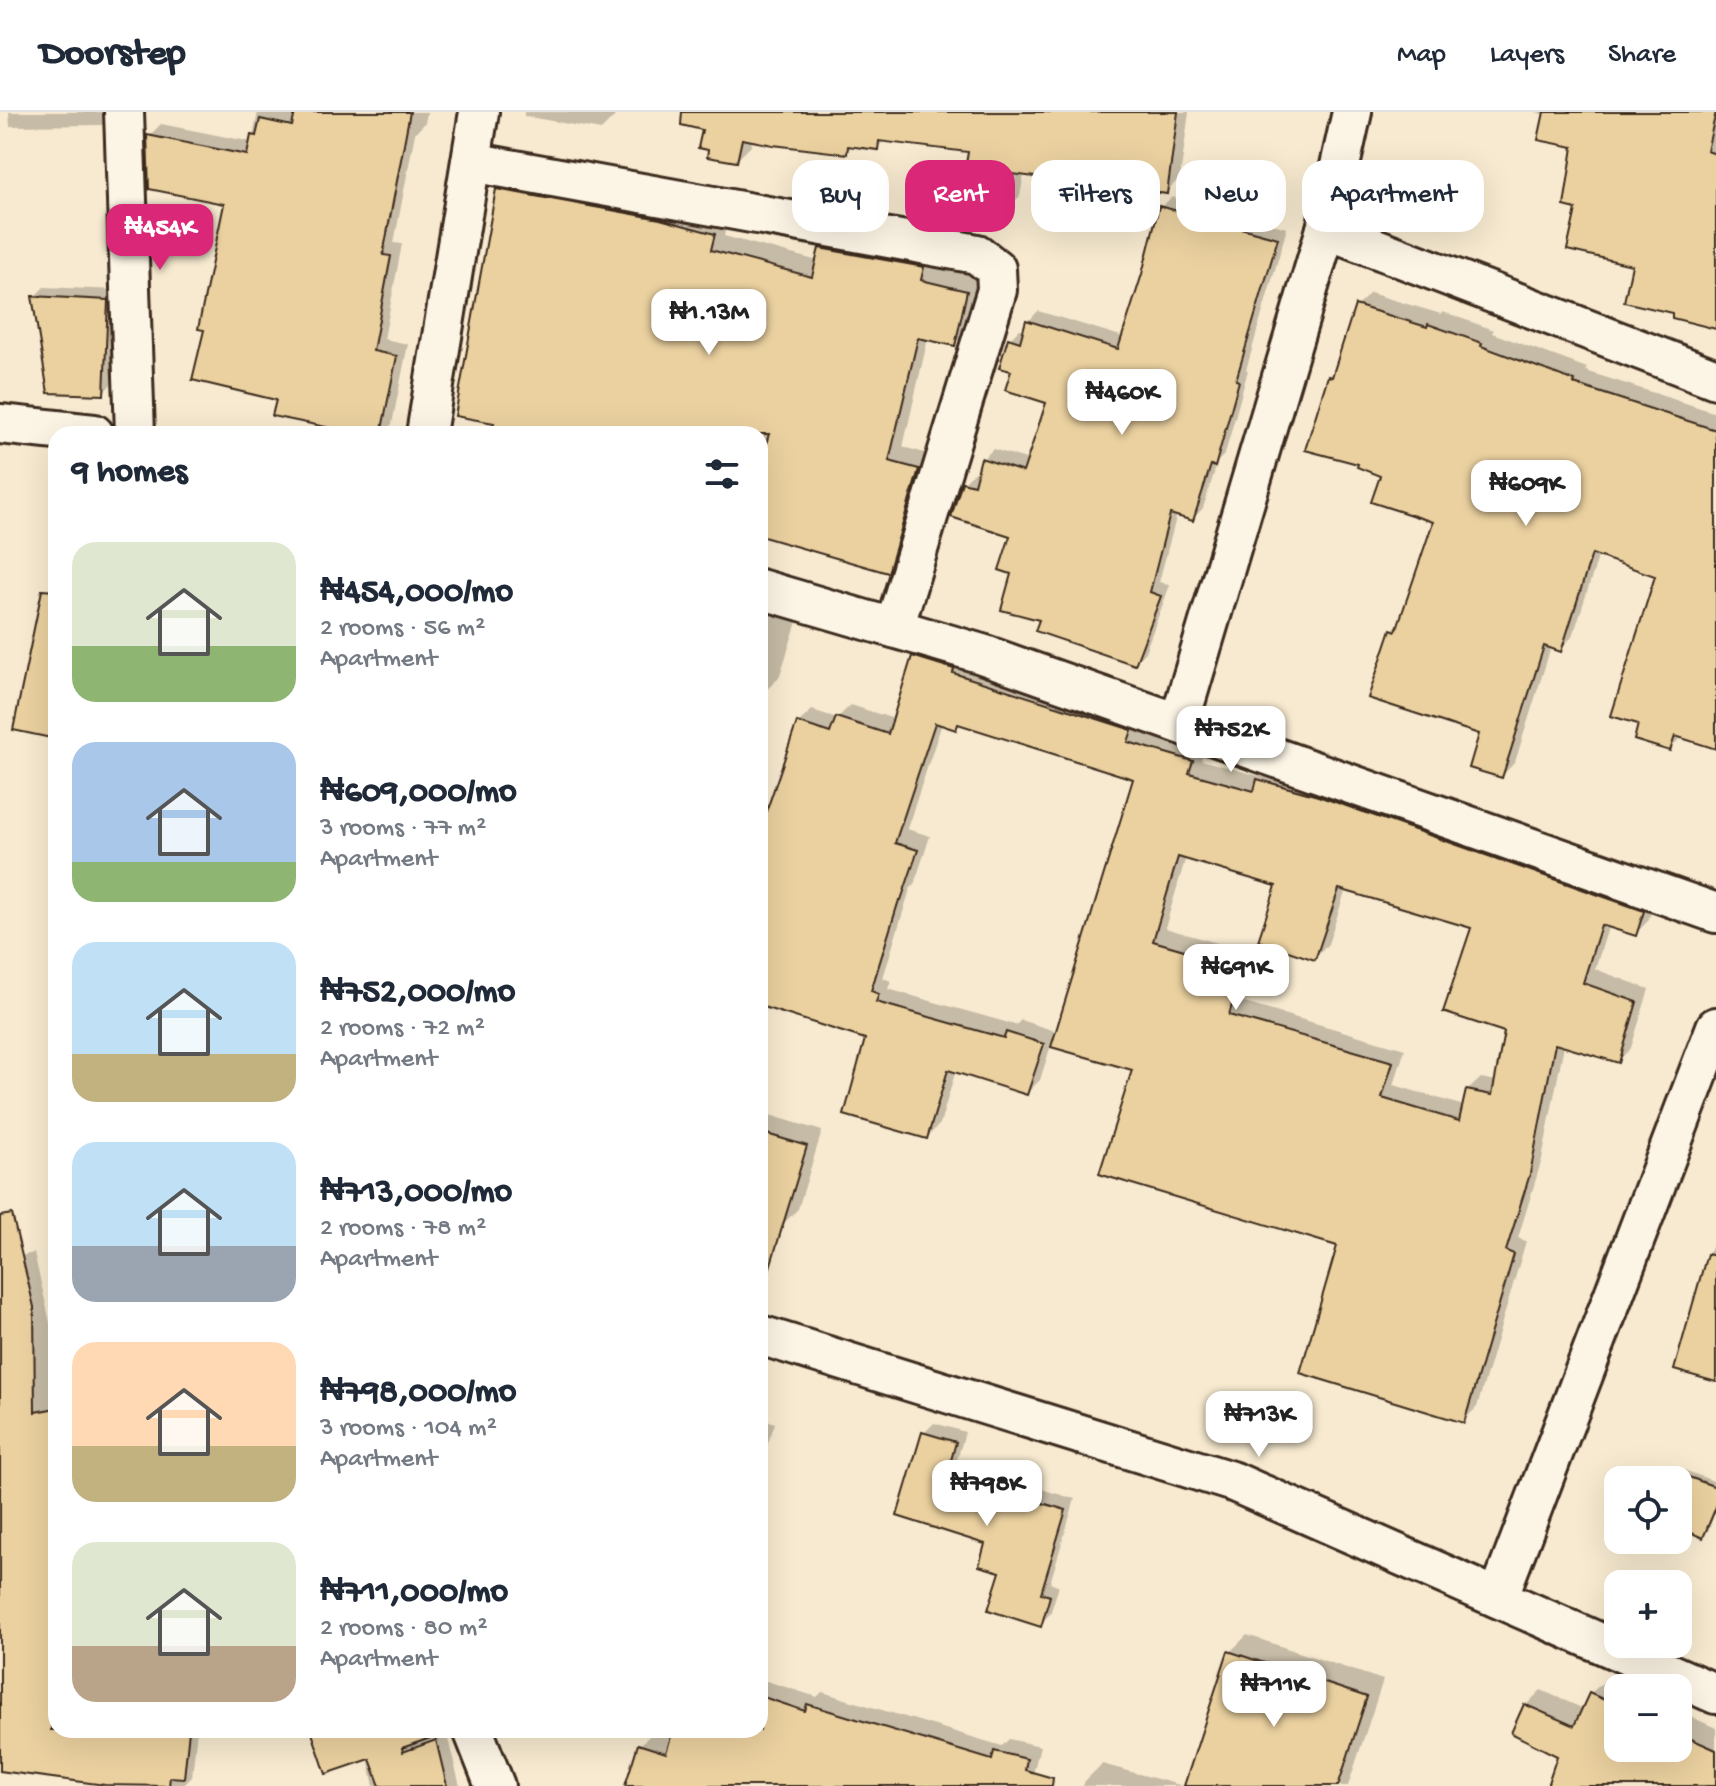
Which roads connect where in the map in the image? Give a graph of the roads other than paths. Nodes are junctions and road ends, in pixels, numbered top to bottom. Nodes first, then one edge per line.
1 (124, 112) edge
2 (479, 112) edge
3 (1352, 112) edge
4 (1341, 160) edge
5 (471, 162) junction
6 (1325, 232) edge
7 (1334, 232) edge
8 (1715, 372) edge
9 (0, 424) edge
10 (135, 426) edge
11 (427, 426) edge
12 (48, 429) edge
13 (768, 591) edge
14 (894, 628) junction
15 (1179, 723) junction
16 (1716, 913) edge
17 (1716, 1027) edge
18 (768, 1337) edge
19 (1498, 1598) junction
20 (1716, 1694) edge
21 (476, 1738) edge
22 (495, 1786) edge

1 - 10 street
2 - 5 street
3 - 4 street
5 - 11 street
5 - 14 street
6 - 15 street
7 - 8 street
9 - 12 street
13 - 14 street
14 - 15 street
15 - 16 street
17 - 19 street
18 - 19 street
19 - 20 street
21 - 22 street

